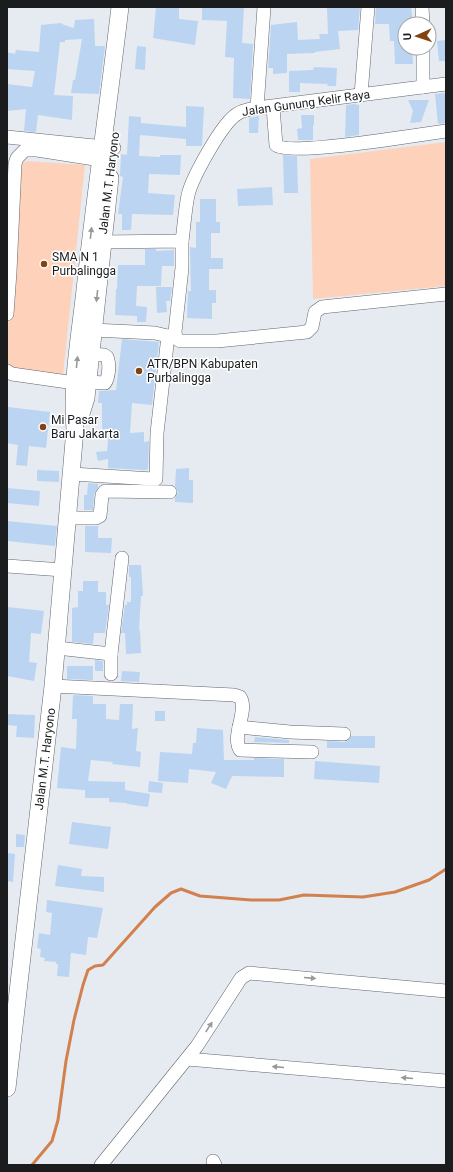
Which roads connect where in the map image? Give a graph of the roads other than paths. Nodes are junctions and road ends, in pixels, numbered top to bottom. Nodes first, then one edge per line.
1 (120, 7) edge
2 (130, 7) edge
3 (264, 7) edge
4 (368, 7) edge
5 (423, 56) edge
6 (446, 84) edge
7 (423, 87) junction
8 (361, 95) junction
9 (274, 107) junction
10 (257, 108) junction
11 (446, 131) edge
12 (7, 137) edge
13 (106, 151) junction
14 (182, 241) junction
15 (102, 242) junction
16 (446, 294) edge
17 (7, 314) edge
18 (93, 330) junction
19 (172, 337) junction
20 (7, 372) edge
21 (81, 382) junction
22 (72, 474) junction
23 (170, 492) dead end
24 (68, 518) junction
25 (122, 558) dead end
26 (7, 566) edge
27 (64, 570) junction
28 (57, 648) junction
29 (111, 654) junction
30 (111, 674) dead end
31 (53, 686) junction
32 (240, 727) junction
33 (344, 734) dead end
34 (312, 752) dead end
35 (446, 991) edge
36 (187, 1059) junction
37 (446, 1081) edge
38 (7, 1088) edge
39 (101, 1165) edge

1 - 13 main road, Jalan M.T. Haryono
2 - 13 main road, Jalan M.T. Haryono
3 - 10 street
4 - 8 street
5 - 7 street
6 - 7 street, Jalan Gunung Kelir Raya
7 - 8 street, Jalan Gunung Kelir Raya
8 - 9 street, Jalan Gunung Kelir Raya
9 - 10 street, Jalan Gunung Kelir Raya
9 - 11 street
10 - 14 street, Jalan Gunung Kelir Raya
12 - 13 street
13 - 15 main road, Jalan M.T. Haryono
13 - 17 street
21 -> 13 main road, Jalan M.T. Haryono
14 - 15 street
14 - 19 street, Jalan Gunung Kelir Raya
15 -> 18 main road, Jalan M.T. Haryono
16 - 19 street
18 - 19 street
18 - 21 main road, Jalan M.T. Haryono
19 - 22 street, Jalan Gunung Kelir Raya
20 - 21 street
21 - 22 main road, Jalan M.T. Haryono
22 - 24 main road, Jalan M.T. Haryono
23 - 24 street
24 - 27 main road, Jalan M.T. Haryono
25 - 29 street
26 - 27 street
27 - 28 main road, Jalan M.T. Haryono
28 - 29 street
28 - 31 main road, Jalan M.T. Haryono
29 - 30 street
31 - 32 street
31 - 38 main road, Jalan M.T. Haryono
32 - 33 street
32 - 34 street
36 -> 35 street
37 -> 36 street
36 - 39 street

